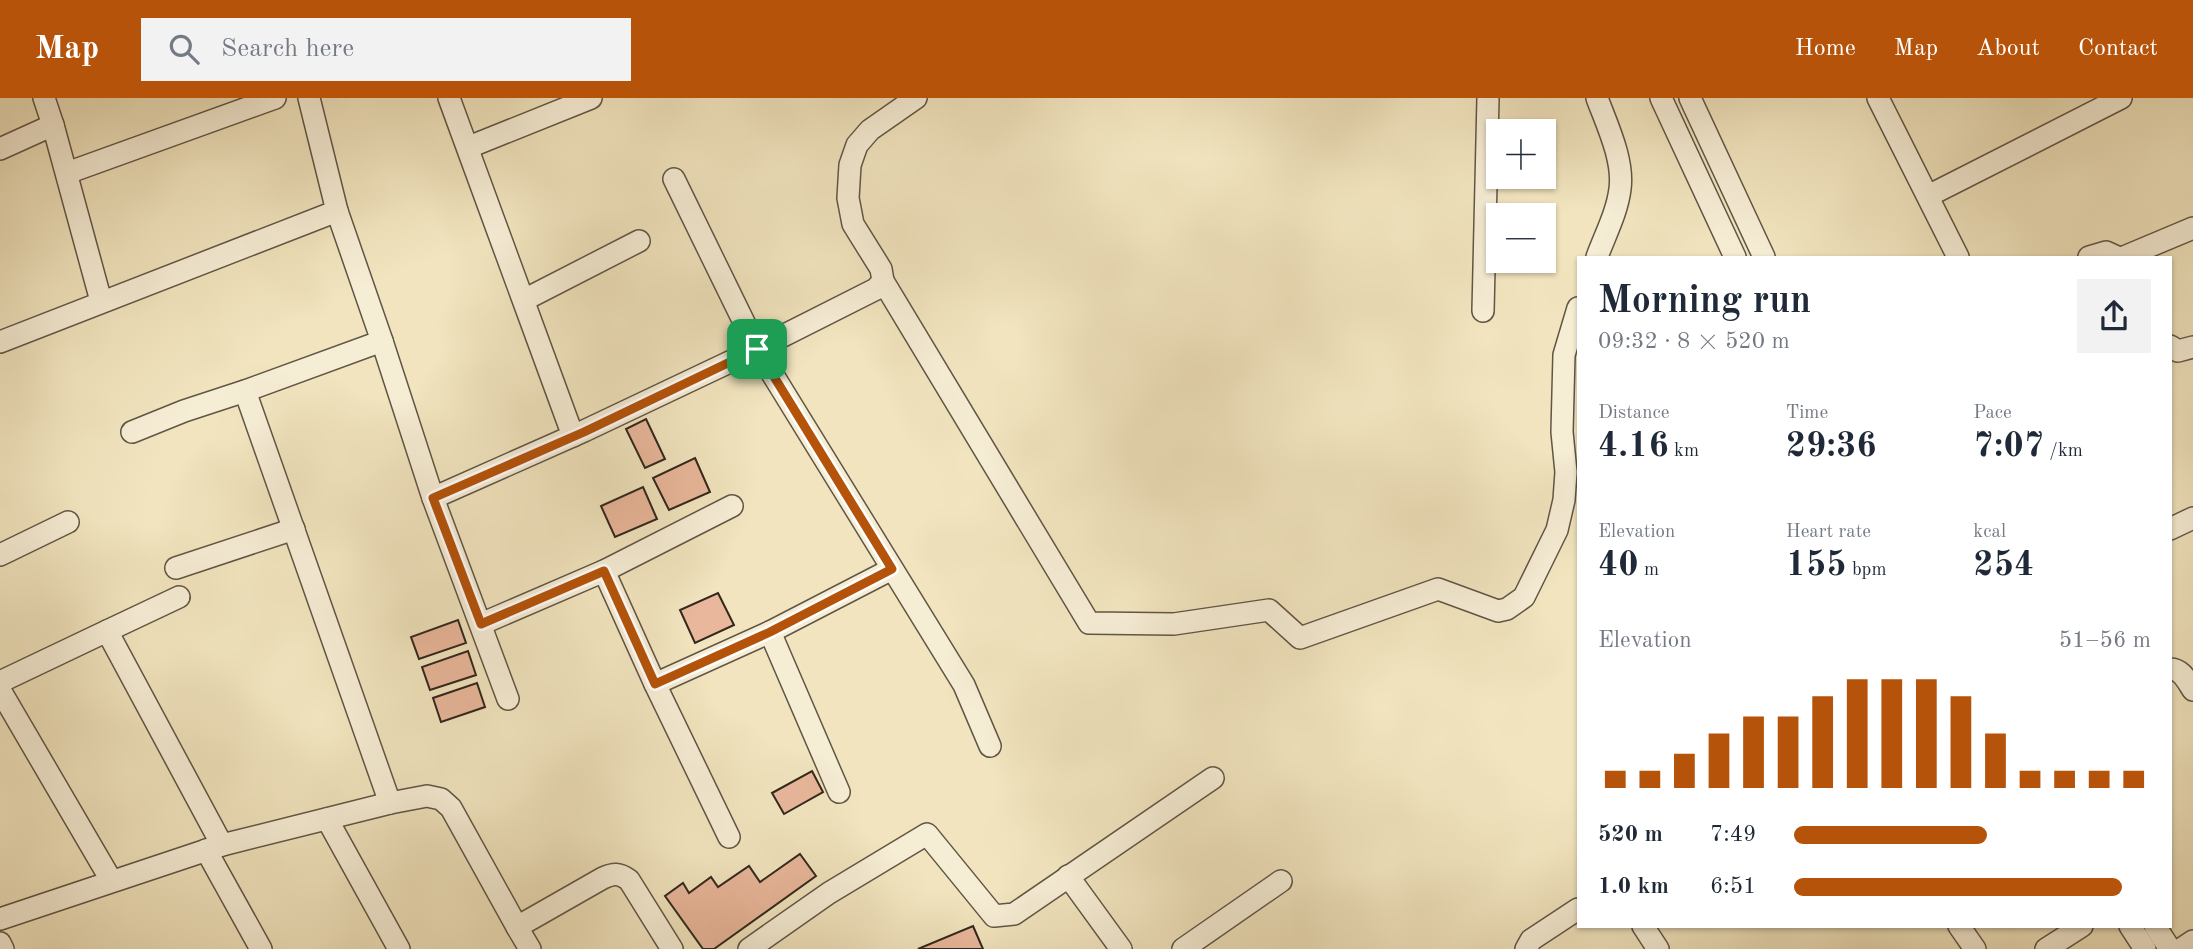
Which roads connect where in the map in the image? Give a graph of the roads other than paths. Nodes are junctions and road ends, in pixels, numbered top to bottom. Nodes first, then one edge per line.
1 (44, 98) edge
2 (275, 98) edge
3 (309, 98) edge
4 (449, 98) edge
5 (591, 98) edge
6 (916, 98) edge
7 (1488, 98) edge
8 (1597, 98) edge
9 (1661, 98) edge
10 (1689, 98) edge
11 (1878, 98) edge
12 (2121, 98) edge
13 (53, 125) junction
14 (468, 147) junction
15 (0, 149) edge
16 (67, 173) junction
17 (674, 179) dead end
18 (1928, 196) junction
19 (337, 211) junction
20 (2193, 228) edge
21 (639, 241) dead end
22 (1597, 256) edge
23 (1735, 256) edge
24 (1764, 256) edge
25 (1958, 256) edge
26 (2091, 256) edge
27 (2115, 256) edge
28 (2126, 256) edge
29 (883, 281) junction
30 (524, 300) junction
31 (102, 301) junction
32 (1577, 311) edge
33 (1483, 312) dead end
34 (382, 341) junction
35 (0, 342) edge
36 (2172, 347) edge
37 (2193, 347) edge
38 (757, 349) junction
39 (245, 391) junction
40 (132, 432) dead end
41 (573, 436) junction
42 (433, 498) junction
43 (732, 506) dead end
44 (2193, 519) edge
45 (68, 522) dead end
46 (2172, 528) edge
47 (294, 529) junction
48 (0, 555) edge
49 (176, 568) dead end
50 (892, 569) junction
51 (604, 571) junction
52 (179, 597) dead end
53 (481, 624) junction
54 (107, 631) junction
55 (770, 632) junction
56 (2172, 669) edge
57 (0, 682) edge
58 (655, 684) junction
59 (2193, 690) edge
60 (0, 691) edge
61 (508, 699) dead end
62 (990, 746) dead end
63 (1213, 778) dead end
64 (839, 792) dead end
65 (390, 803) junction
66 (327, 819) junction
67 (729, 837) dead end
68 (214, 848) junction
69 (1068, 876) junction
70 (111, 880) junction
71 (1281, 881) dead end
72 (1577, 910) edge
73 (0, 919) edge
74 (517, 927) junction
75 (1644, 928) edge
76 (1960, 928) edge
77 (2079, 928) edge
78 (2131, 928) edge
79 (2156, 928) edge
80 (2193, 941) edge
81 (0, 943) edge
82 (3, 949) edge
83 (261, 949) edge
84 (399, 949) edge
85 (530, 949) edge
86 (672, 949) edge
87 (749, 949) edge
88 (1121, 949) edge
89 (1183, 949) edge
90 (1525, 949) edge
91 (1658, 949) edge
92 (1975, 949) edge
93 (2046, 949) edge
94 (2145, 949) edge
95 (2170, 949) edge
96 (2181, 949) edge

1 - 13 street
2 - 16 street
3 - 19 street
4 - 14 street
5 - 14 street
6 - 29 street
7 - 33 street
8 - 22 street
9 - 23 street
10 - 24 street
11 - 18 street
12 - 18 street
13 - 15 street
13 - 16 street
14 - 30 street
16 - 31 street
17 - 38 street
18 - 25 street
19 - 31 street
19 - 34 street
20 - 28 street
21 - 30 street
26 - 27 street
29 - 32 street
29 - 38 street
30 - 41 street
31 - 35 street
34 - 39 street
34 - 42 street
36 - 37 street
38 - 41 street
38 - 50 street
39 - 40 street
39 - 47 street
41 - 42 street
42 - 53 street
43 - 51 street
44 - 46 street
45 - 48 street
47 - 49 street
47 - 65 street
50 - 55 street
50 - 62 street
51 - 53 street
51 - 58 street
52 - 54 street
53 - 61 street
54 - 57 street
54 - 68 street
55 - 58 street
55 - 64 street
56 - 59 street
58 - 67 street
60 - 70 street
63 - 69 street
65 - 66 street
65 - 74 street
66 - 68 street
66 - 84 street
68 - 70 street
68 - 83 street
69 - 87 street
69 - 88 street
70 - 73 street
71 - 89 street
72 - 90 street
74 - 85 street
74 - 86 street
75 - 91 street
76 - 92 street
77 - 93 street
78 - 94 street
79 - 95 street
80 - 96 street
81 - 82 street

